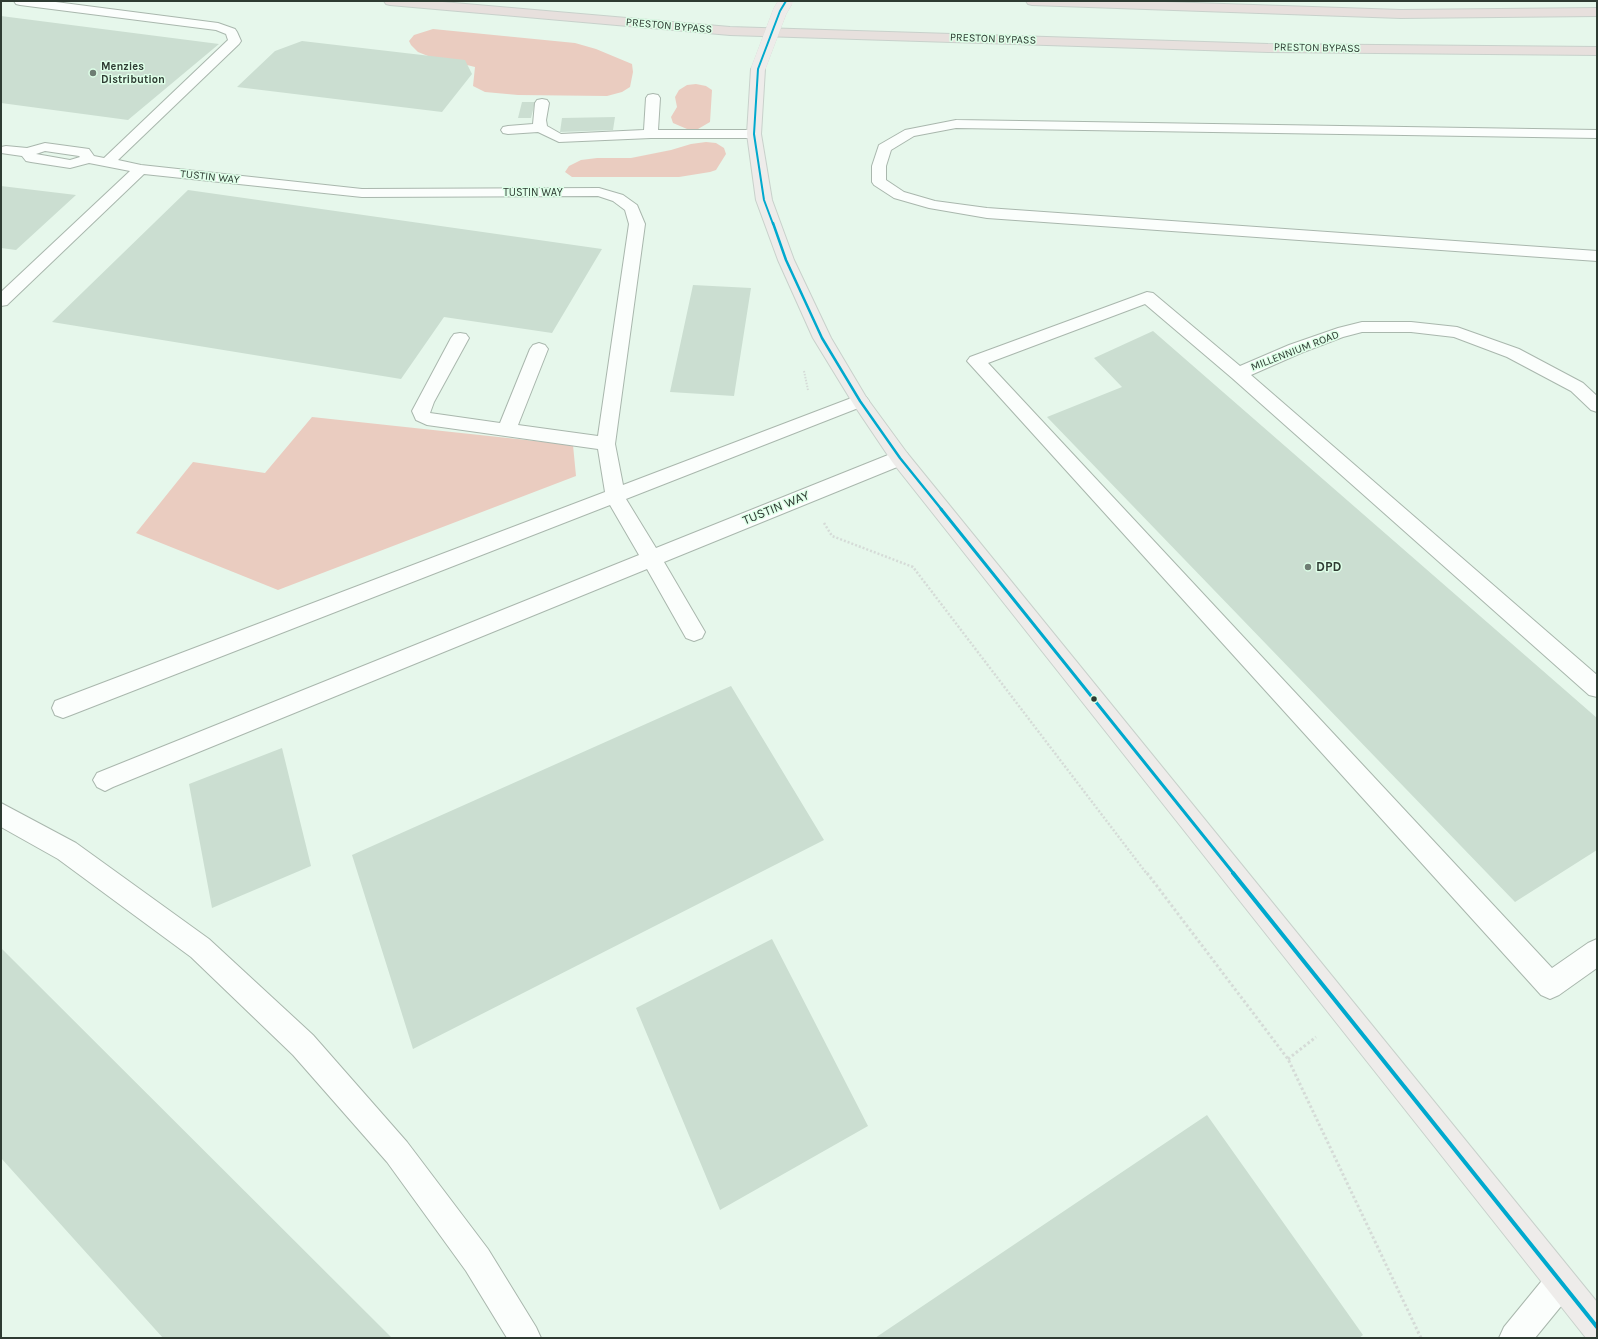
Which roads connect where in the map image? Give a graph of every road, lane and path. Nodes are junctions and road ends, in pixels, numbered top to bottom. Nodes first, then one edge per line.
1 (20, 1) edge
2 (390, 1) edge
3 (786, 1) edge
4 (1032, 1) edge
5 (1597, 12) edge
6 (1597, 51) edge
7 (653, 98) dead end
8 (542, 103) dead end
9 (540, 128) junction
10 (508, 130) dead end
11 (651, 134) junction
12 (754, 134) junction
13 (1597, 134) edge
14 (6, 150) dead end
15 (107, 163) junction
16 (141, 169) junction
17 (1597, 256) edge
18 (1, 301) edge
19 (460, 338) dead end
20 (539, 349) dead end
21 (802, 367) dead end
22 (1238, 374) junction
23 (809, 392) dead end
24 (860, 402) junction
25 (1597, 406) edge
26 (507, 429) junction
27 (606, 444) junction
28 (900, 458) junction
29 (615, 496) junction
30 (805, 497) junction
31 (652, 559) junction
32 (694, 632) dead end
33 (1597, 688) edge
34 (63, 708) dead end
35 (105, 780) dead end
36 (1, 814) edge
37 (1597, 952) edge
38 (1560, 1283) junction
39 (1597, 1328) edge
40 (524, 1338) edge
41 (1421, 1338) edge
42 (1515, 1338) edge

1 - 15 lane
2 - 6 highway, PRESTON BYPASS
3 - 12 main road, bridge
4 - 5 highway
7 - 11 lane
8 - 9 lane
9 - 10 lane
9 - 11 lane
11 - 12 lane
12 - 24 main road
13 - 17 lane
14 - 15 lane, TUSTIN WAY
15 - 16 lane, TUSTIN WAY
16 - 18 lane
16 - 27 lane, TUSTIN WAY
19 - 26 lane
20 - 26 lane
21 - 23 path
22 - 25 lane, MILLENNIUM ROAD
22 - 33 lane
22 - 37 lane
24 - 28 main road
24 - 29 lane
26 - 27 lane
27 - 29 lane, TUSTIN WAY
28 - 30 lane, TUSTIN WAY
28 - 38 main road
29 - 31 lane, TUSTIN WAY
29 - 34 lane
30 - 31 lane, TUSTIN WAY
30 - 41 path
31 - 32 lane, TUSTIN WAY
31 - 35 lane
36 - 40 lane
38 - 39 main road
38 - 42 lane

